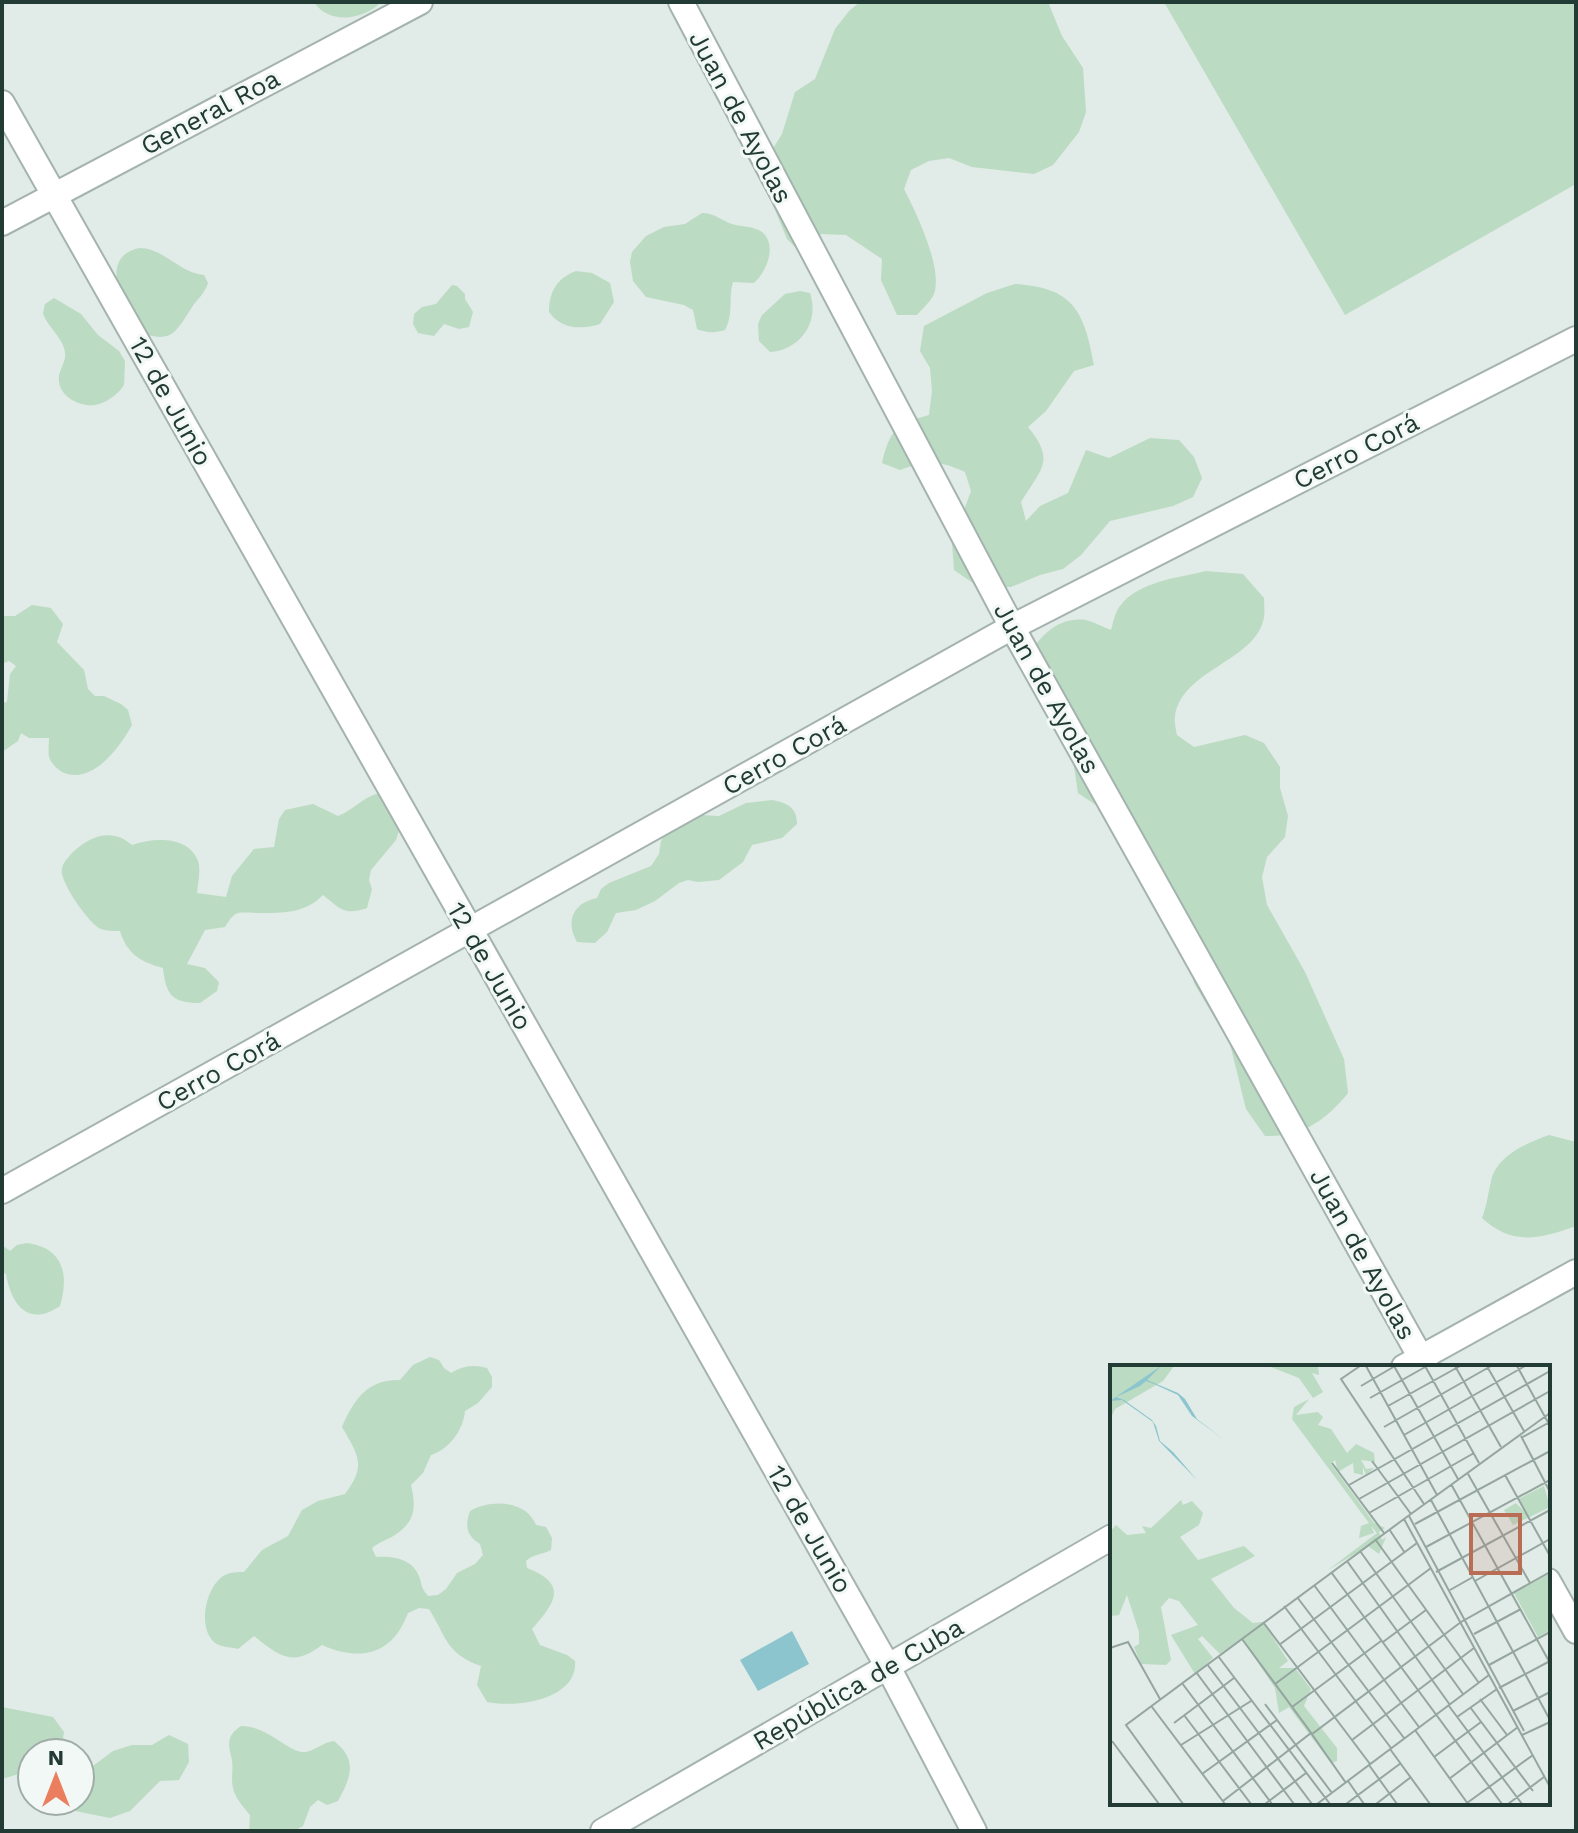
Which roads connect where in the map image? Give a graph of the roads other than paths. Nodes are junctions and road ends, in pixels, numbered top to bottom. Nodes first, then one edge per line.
1 (420, 2) edge
2 (681, 2) edge
3 (2, 103) edge
4 (54, 194) junction
5 (2, 223) edge
6 (1576, 339) edge
7 (1012, 627) junction
8 (470, 931) junction
9 (2, 1191) edge
10 (1576, 1272) edge
11 (1417, 1364) edge
12 (1110, 1538) edge
13 (1550, 1585) edge
14 (1576, 1631) edge
15 (888, 1667) junction
16 (603, 1831) edge
17 (974, 1831) edge

1 - 4 street, General Roa
2 - 7 street, Juan de Ayolas
3 - 4 street, 12 de Junio
4 - 5 street, General Roa
4 - 8 street, 12 de Junio
6 - 7 street, Cerro Corá
7 - 8 street, Cerro Corá
7 - 11 street, Juan de Ayolas
8 - 9 street, Cerro Corá
8 - 15 street, 12 de Junio
10 - 11 street
12 - 15 street, República de Cuba
13 - 14 street
15 - 16 street, República de Cuba
15 - 17 street, 12 de Junio

